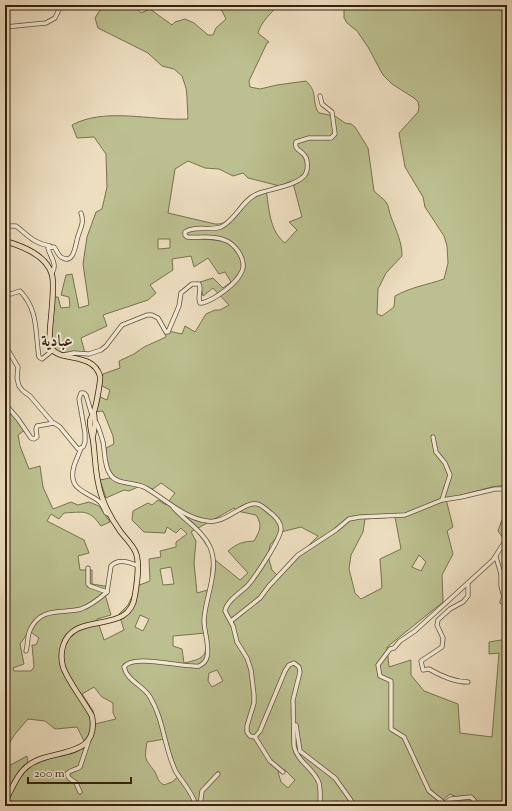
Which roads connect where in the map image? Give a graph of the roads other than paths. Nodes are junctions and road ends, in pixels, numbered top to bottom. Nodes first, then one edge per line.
1 (61, 5) edge
2 (5, 27) edge
3 (320, 96) dead end
4 (81, 213) dead end
5 (5, 226) edge
6 (5, 241) edge
7 (50, 246) junction
8 (52, 273) junction
9 (5, 291) edge
10 (5, 345) edge
11 (53, 350) junction
12 (64, 355) junction
13 (5, 404) edge
14 (93, 414) junction
15 (95, 421) junction
16 (53, 423) junction
17 (93, 437) junction
18 (433, 437) dead end
19 (81, 448) junction
20 (507, 489) edge
21 (442, 500) junction
22 (171, 505) junction
23 (110, 515) junction
24 (507, 538) edge
25 (496, 557) junction
26 (138, 566) junction
27 (88, 568) dead end
28 (468, 583) junction
29 (107, 592) junction
30 (502, 602) dead end
31 (231, 621) junction
32 (26, 651) dead end
33 (468, 682) dead end
34 (294, 721) junction
35 (255, 737) junction
36 (90, 739) junction
37 (283, 772) dead end
38 (218, 774) dead end
39 (80, 792) dead end
40 (5, 802) edge
41 (444, 803) junction
42 (196, 806) edge
43 (200, 806) edge
44 (320, 806) edge
45 (355, 806) edge
46 (440, 806) edge
47 (479, 806) edge

1 - 2 street
3 - 12 street
4 - 7 street
5 - 7 street
6 - 8 main road
7 - 8 street
8 - 11 main road
9 - 11 street
10 - 16 street
11 - 12 main road
12 - 14 main road
13 - 16 street
14 - 15 main road
14 - 17 main road
14 - 19 street
15 - 17 main road
15 - 22 street
16 - 19 street
17 - 23 main road
18 - 21 street
19 - 23 street
20 - 21 street
21 - 31 street
22 - 31 street
22 - 42 street
23 - 26 main road
24 - 25 street
25 - 28 street
25 - 30 street
26 - 29 street
26 - 36 main road
27 - 29 street
28 - 33 street
28 - 41 street
29 - 32 street
31 - 35 street
34 - 35 street
34 - 44 street
34 - 45 street
35 - 37 street
36 - 39 street
36 - 40 main road
38 - 43 street
41 - 46 street
41 - 47 street

